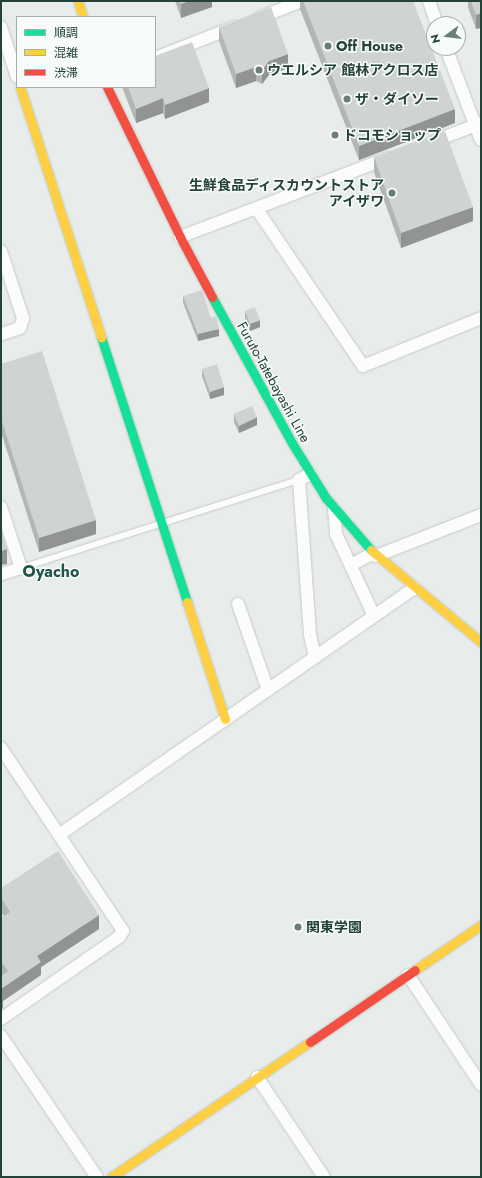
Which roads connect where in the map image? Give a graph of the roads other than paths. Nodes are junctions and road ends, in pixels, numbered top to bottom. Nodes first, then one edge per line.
1 (78, 1) edge
2 (301, 1) edge
3 (429, 1) edge
4 (83, 16) edge
5 (435, 16) edge
6 (1, 27) edge
7 (9, 53) edge
8 (449, 56) edge
9 (156, 58) edge
10 (16, 74) edge
11 (20, 88) edge
12 (107, 88) edge
13 (478, 124) edge
14 (481, 140) edge
15 (417, 147) edge
16 (402, 153) edge
17 (256, 208) junction
18 (180, 237) junction
19 (1, 250) edge
20 (5, 277) edge
21 (481, 318) edge
22 (1, 334) edge
23 (310, 474) junction
24 (299, 480) junction
25 (1, 507) edge
26 (334, 509) junction
27 (481, 515) edge
28 (160, 524) junction
29 (376, 556) junction
30 (351, 565) junction
31 (21, 568) junction
32 (1, 574) edge
33 (415, 588) junction
34 (238, 604) dead end
35 (374, 616) junction
36 (481, 642) edge
37 (315, 657) junction
38 (268, 690) junction
39 (225, 719) junction
40 (1, 748) edge
41 (59, 835) junction
42 (481, 926) edge
43 (408, 975) junction
44 (1, 1020) edge
45 (1, 1036) edge
46 (257, 1077) junction
47 (481, 1085) edge
48 (97, 1177) edge
49 (111, 1177) edge
50 (324, 1177) edge

1 - 4 street
2 - 9 street
3 - 5 street
6 - 7 street
7 - 10 street
8 - 13 street
11 - 28 street
12 - 18 street, Furuto-Tatebayashi Line
13 - 14 street
13 - 15 street
16 - 17 street
17 - 18 street
17 - 21 street
18 - 23 street, Furuto-Tatebayashi Line
19 - 20 street
20 - 22 street
23 - 24 street
23 - 26 street, Furuto-Tatebayashi Line
24 - 28 lane
24 - 37 street
25 - 31 street
26 - 29 street, Furuto-Tatebayashi Line
26 - 30 street
27 - 29 street
28 - 31 lane
28 - 39 street
29 - 30 street
29 - 33 street, Furuto-Tatebayashi Line
30 - 35 street
31 - 32 street
33 - 35 street
33 - 36 street, Furuto-Tatebayashi Line
34 - 38 street
35 - 37 street
37 - 38 street
38 - 39 street
39 - 41 street
40 - 41 street
41 - 44 street
42 - 43 street
43 - 46 street
43 - 47 street
45 - 48 street
46 - 49 street
46 - 50 street

